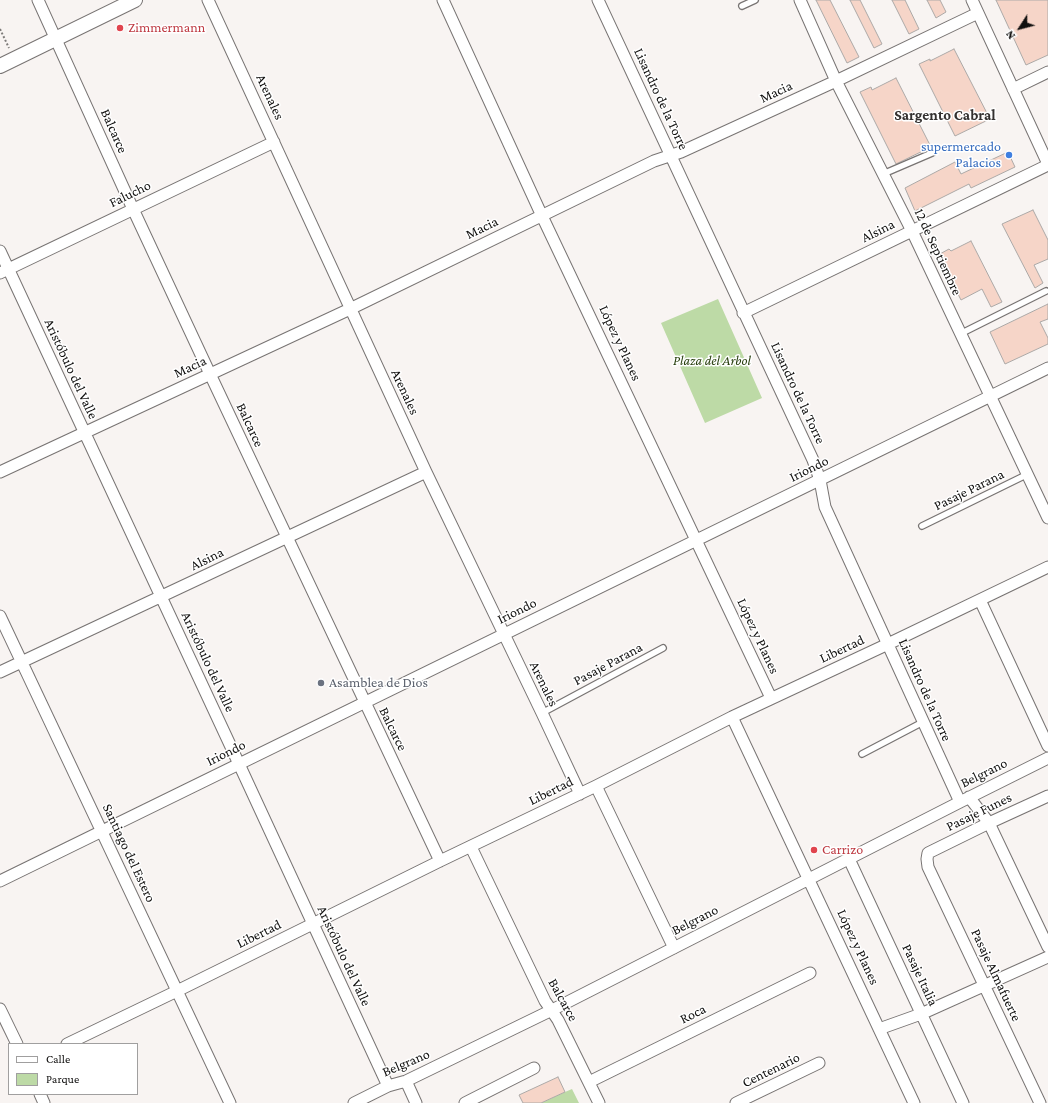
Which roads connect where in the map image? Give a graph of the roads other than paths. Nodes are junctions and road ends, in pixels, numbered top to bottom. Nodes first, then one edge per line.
1 (38, 0) edge
2 (135, 0) edge
3 (208, 0) edge
4 (443, 0) edge
5 (598, 0) edge
6 (755, 0) edge
7 (800, 0) edge
8 (972, 0) edge
9 (742, 6) dead end
10 (978, 13) junction
11 (56, 39) junction
12 (0, 66) edge
13 (1048, 72) edge
14 (836, 81) junction
15 (1013, 89) junction
16 (274, 142) junction
17 (932, 153) dead end
18 (672, 156) junction
19 (1048, 164) edge
20 (883, 174) junction
21 (133, 210) junction
22 (542, 216) junction
23 (912, 231) junction
24 (0, 251) edge
25 (4, 271) edge
26 (1046, 291) dead end
27 (350, 309) junction
28 (743, 313) junction
29 (960, 334) junction
30 (1048, 368) edge
31 (210, 374) junction
32 (990, 397) junction
33 (84, 433) junction
34 (0, 472) edge
35 (426, 472) junction
36 (1026, 475) junction
37 (820, 480) junction
38 (1048, 518) edge
39 (922, 526) dead end
40 (287, 537) junction
41 (697, 540) junction
42 (1048, 567) edge
43 (161, 597) junction
44 (980, 600) junction
45 (0, 616) edge
46 (504, 635) junction
47 (888, 644) junction
48 (663, 648) dead end
49 (22, 662) junction
50 (0, 672) edge
51 (771, 698) junction
52 (364, 702) junction
53 (542, 713) junction
54 (732, 716) junction
55 (923, 722) junction
56 (1048, 746) edge
57 (862, 754) dead end
58 (1048, 758) edge
59 (239, 764) junction
60 (596, 786) junction
61 (580, 794) junction
62 (1048, 796) edge
63 (965, 799) junction
64 (989, 823) junction
65 (102, 832) junction
66 (471, 847) junction
67 (849, 859) junction
68 (927, 859) joint
69 (440, 861) junction
70 (809, 878) junction
71 (0, 881) edge
72 (312, 924) junction
73 (1048, 947) edge
74 (674, 948) junction
75 (1048, 957) edge
76 (810, 973) dead end
77 (985, 986) junction
78 (177, 991) junction
79 (0, 1009) edge
80 (552, 1010) junction
81 (921, 1014) junction
82 (879, 1028) junction
83 (17, 1043) edge
84 (69, 1043) edge
85 (820, 1063) dead end
86 (534, 1068) dead end
87 (406, 1081) junction
88 (589, 1082) junction
89 (388, 1086) junction
90 (230, 1103) edge
91 (354, 1103) edge
92 (416, 1103) edge
93 (465, 1103) edge
94 (599, 1103) edge
95 (736, 1103) edge
96 (914, 1103) edge
97 (963, 1103) edge
98 (1040, 1103) edge

1 - 11 street, Balcarce
2 - 11 street
3 - 16 street, Arenales
4 - 22 street, López y Planes
5 - 18 street, Lisandro de la Torre
6 - 9 lane
7 - 14 street, 12 de Septiembre
8 - 10 street
10 - 14 street, Macia
10 - 15 street
11 - 12 street
11 - 21 street, Balcarce
13 - 15 street
14 - 18 street, Macia
14 - 20 street, 12 de Septiembre
15 - 19 street
16 - 21 street, Falucho
16 - 27 street, Arenales
17 - 20 lane
18 - 22 street, Macia
18 - 28 street, Lisandro de la Torre
19 - 23 street, Alsina
20 - 23 street, 12 de Septiembre
21 - 25 street, Falucho
21 - 31 street, Balcarce
22 - 27 street, Macia
22 - 41 street, López y Planes
23 - 28 street, Alsina
23 - 29 street, 12 de Septiembre
24 - 25 street, Aristóbulo del Valle
25 - 33 street, Aristóbulo del Valle
26 - 29 lane
27 - 31 street, Macia
27 - 35 street, Arenales
28 - 37 street, Lisandro de la Torre
29 - 32 street, 12 de Septiembre
30 - 32 street, Iriondo
31 - 33 street, Macia
31 - 40 street, Balcarce
32 - 36 street, 12 de Septiembre
32 - 37 street, Iriondo
33 - 34 street, Macia
33 - 43 street, Aristóbulo del Valle
35 - 40 street, Alsina
35 - 46 street, Arenales
36 - 38 street, 12 de Septiembre
36 - 39 lane, Pasaje Parana
37 - 41 street, Iriondo
37 - 47 street, Lisandro de la Torre
40 - 43 street, Alsina
40 - 52 street, Balcarce
41 - 46 street, Iriondo
41 - 51 street, López y Planes
42 - 44 street, Libertad
43 - 49 street, Alsina
43 - 59 street, Aristóbulo del Valle
44 - 47 street, Libertad
44 - 56 street
45 - 49 street, Santiago del Estero
46 - 52 street, Iriondo
46 - 53 street, Arenales
47 - 51 street, Libertad
47 - 55 street, Lisandro de la Torre
48 - 53 lane, Pasaje Parana
49 - 50 street, Alsina
49 - 65 street, Santiago del Estero
51 - 54 street, Libertad
52 - 59 street, Iriondo
52 - 69 street, Balcarce
53 - 61 street, Arenales
54 - 60 street, Libertad
54 - 70 street, López y Planes
55 - 57 lane
55 - 63 street, Lisandro de la Torre
58 - 63 street, Belgrano
59 - 65 street, Iriondo
59 - 72 street, Aristóbulo del Valle
60 - 61 street, Libertad
60 - 74 street
61 - 66 street, Libertad
62 - 64 street, Pasaje Funes
63 - 64 street, Lisandro de la Torre
63 - 67 street, Belgrano
64 - 68 street, Pasaje Funes
64 - 73 street, Lisandro de la Torre
65 - 71 street, Iriondo
65 - 78 street, Santiago del Estero
66 - 69 street, Libertad
66 - 80 street, Balcarce
67 - 70 street, Belgrano
67 - 81 street, Pasaje Italia
68 - 77 street, Pasaje Almafuerte
69 - 72 street, Libertad
70 - 74 street, Belgrano
70 - 82 street, López y Planes
72 - 78 street, Libertad
72 - 89 street, Aristóbulo del Valle
74 - 80 street, Belgrano
75 - 77 street
76 - 88 street, Roca
77 - 81 street
77 - 98 street, Pasaje Almafuerte
78 - 84 street, Libertad
78 - 90 street, Santiago del Estero
79 - 83 street
80 - 87 street, Belgrano
80 - 88 street, Balcarce
81 - 82 street
81 - 97 street, Pasaje Italia
82 - 96 street, López y Planes
85 - 95 street, Centenario
86 - 93 street
87 - 89 street, Belgrano
87 - 92 street
88 - 94 street, Balcarce
89 - 91 street, Belgrano

